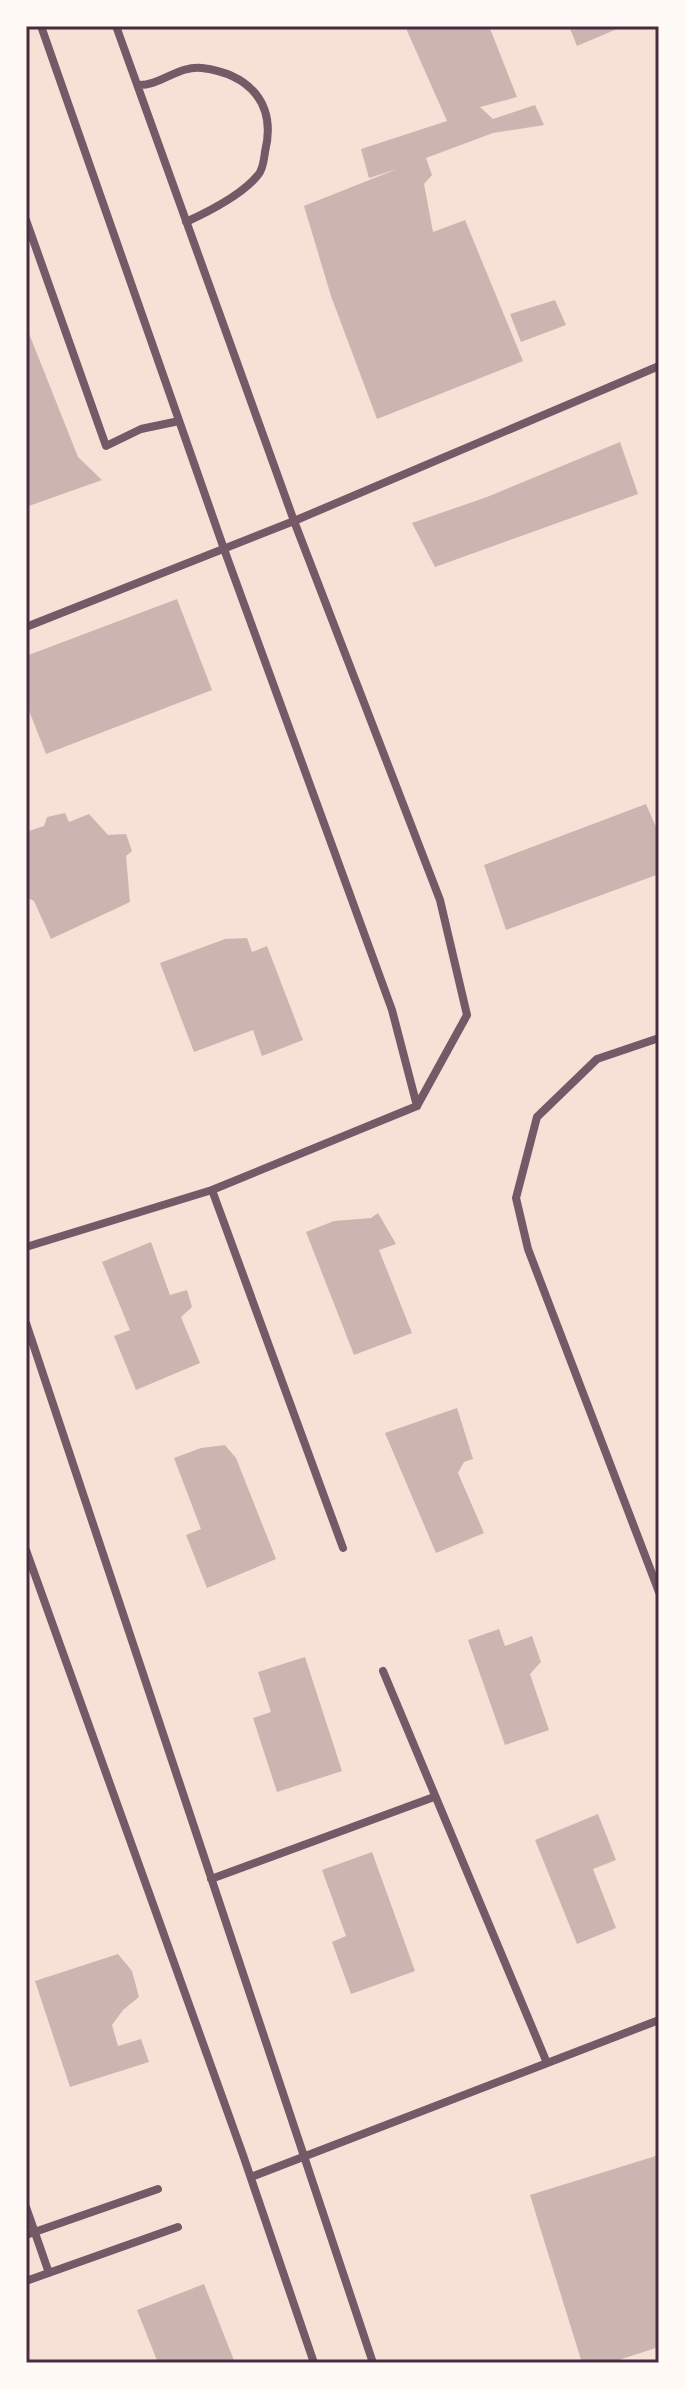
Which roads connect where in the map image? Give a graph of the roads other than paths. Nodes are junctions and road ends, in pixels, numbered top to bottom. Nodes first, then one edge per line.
1 (41, 26) edge
2 (116, 26) edge
3 (138, 85) junction
4 (26, 220) edge
5 (186, 222) junction
6 (659, 366) edge
7 (179, 421) junction
8 (294, 521) junction
9 (224, 549) junction
10 (26, 626) edge
11 (659, 1038) edge
12 (417, 1106) junction
13 (212, 1190) junction
14 (26, 1247) edge
15 (26, 1323) edge
16 (343, 1548) dead end
17 (26, 1550) edge
18 (659, 1592) edge
19 (383, 1671) dead end
20 (434, 1797) junction
21 (211, 1879) junction
22 (659, 2020) edge
23 (547, 2063) junction
24 (303, 2157) junction
25 (251, 2177) junction
26 (158, 2189) dead end
27 (26, 2207) edge
28 (178, 2227) dead end
29 (30, 2234) edge
30 (49, 2273) junction
31 (26, 2281) edge
32 (314, 2363) edge
33 (373, 2363) edge

1 - 7 street
2 - 3 street
3 - 5 street
3 - 5 street
4 - 7 street
5 - 8 street
6 - 8 street
7 - 9 street
8 - 9 street
8 - 12 street
9 - 10 street
9 - 12 street
11 - 18 street
12 - 13 street
13 - 14 street
13 - 16 street
15 - 21 street
17 - 25 street
19 - 20 street
20 - 21 street
20 - 23 street
21 - 24 street
22 - 23 street
23 - 24 street
24 - 25 street
24 - 33 street
25 - 32 street
26 - 29 street
27 - 29 street
28 - 30 street
29 - 30 street
30 - 31 street

